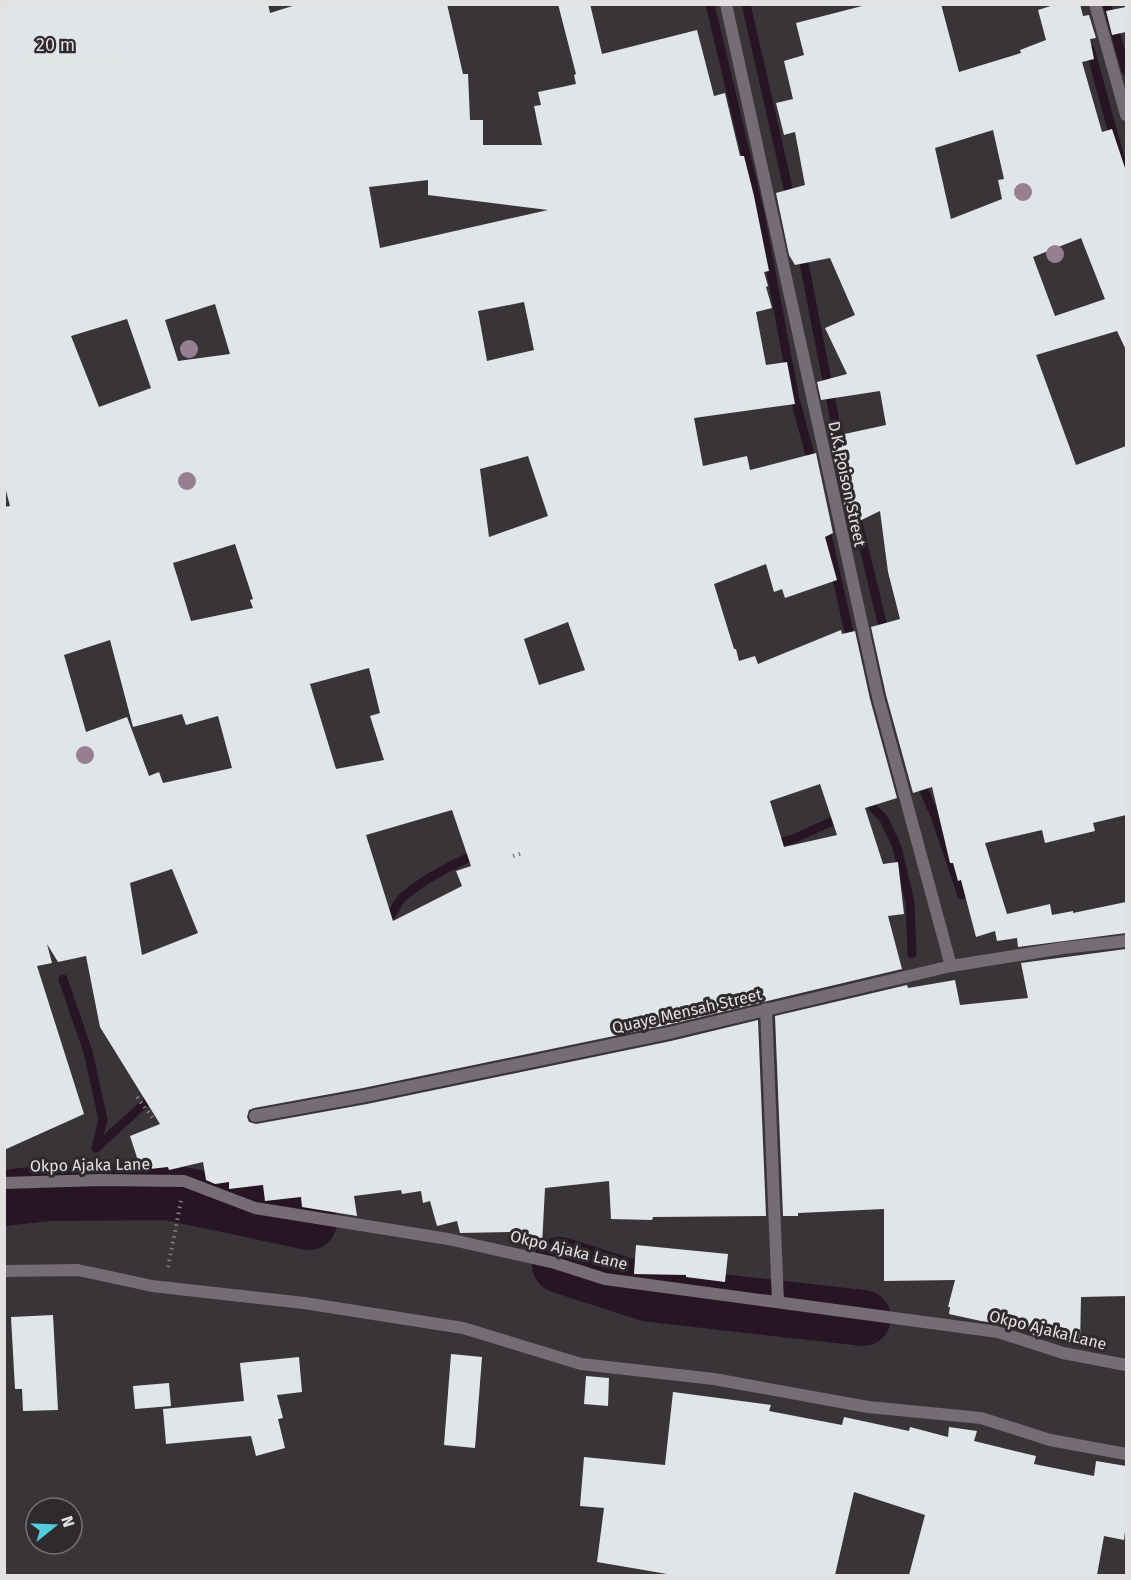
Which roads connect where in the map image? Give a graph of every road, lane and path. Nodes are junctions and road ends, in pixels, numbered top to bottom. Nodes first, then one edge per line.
1 (726, 4) edge
2 (1095, 4) edge
3 (1126, 115) edge
4 (523, 853) dead end
5 (513, 856) dead end
6 (1126, 941) edge
7 (951, 966) junction
8 (766, 1009) junction
9 (137, 1097) dead end
10 (255, 1116) dead end
11 (155, 1121) dead end
12 (4, 1184) edge
13 (182, 1194) dead end
14 (4, 1272) edge
15 (166, 1277) dead end
16 (778, 1302) junction
17 (1126, 1365) edge
18 (1126, 1454) edge

1 - 7 street, D.K. Poison Street
2 - 3 street
4 - 5 path
6 - 7 street, Quaye Mensah Street
7 - 8 street, Quaye Mensah Street
8 - 10 street, Quaye Mensah Street
8 - 16 street
9 - 11 path
12 - 16 street, Okpo Ajaka Lane
13 - 15 path
14 - 18 street
16 - 17 street, Okpo Ajaka Lane

